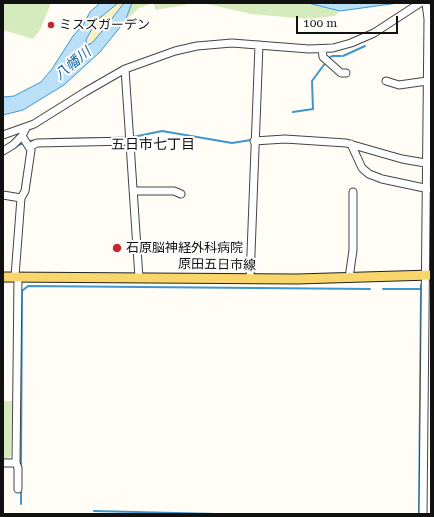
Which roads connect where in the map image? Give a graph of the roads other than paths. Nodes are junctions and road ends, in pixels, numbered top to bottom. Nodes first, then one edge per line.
1 (420, 3) edge
2 (426, 3) edge
3 (260, 45) junction
4 (322, 49) junction
5 (125, 69) junction
6 (346, 73) dead end
7 (386, 81) dead end
8 (427, 81) junction
9 (26, 128) junction
10 (3, 135) edge
11 (22, 136) junction
12 (131, 141) junction
13 (254, 141) junction
14 (351, 144) junction
15 (29, 147) junction
16 (3, 150) edge
17 (429, 164) edge
18 (429, 189) edge
19 (134, 191) junction
20 (353, 192) dead end
21 (181, 194) dead end
22 (3, 195) edge
23 (21, 198) junction
24 (16, 276) junction
25 (429, 276) edge
26 (3, 277) edge
27 (139, 278) junction
28 (349, 278) junction
29 (250, 279) junction
30 (3, 463) edge
31 (16, 463) junction
32 (18, 489) dead end
33 (428, 490) edge
34 (423, 514) edge

1 - 4 street
2 - 8 street
3 - 4 street
3 - 5 street
3 - 13 street
4 - 6 street
5 - 9 street
5 - 12 street
7 - 8 street
8 - 17 street
9 - 10 street
9 - 11 street
11 - 15 street
11 - 16 street
12 - 15 street
12 - 19 street
13 - 14 street
13 - 29 street
14 - 17 street
14 - 18 street
15 - 23 street
17 - 18 street
18 - 25 street
19 - 21 street
19 - 27 street
20 - 28 street
22 - 23 street
23 - 24 street
24 - 26 main road, 原田五日市線
24 - 27 main road, 原田五日市線
24 - 31 street
25 - 28 main road, 原田五日市線
25 - 33 street
27 - 29 main road, 原田五日市線
28 - 29 main road, 原田五日市線
30 - 31 street
31 - 32 street
33 - 34 street

